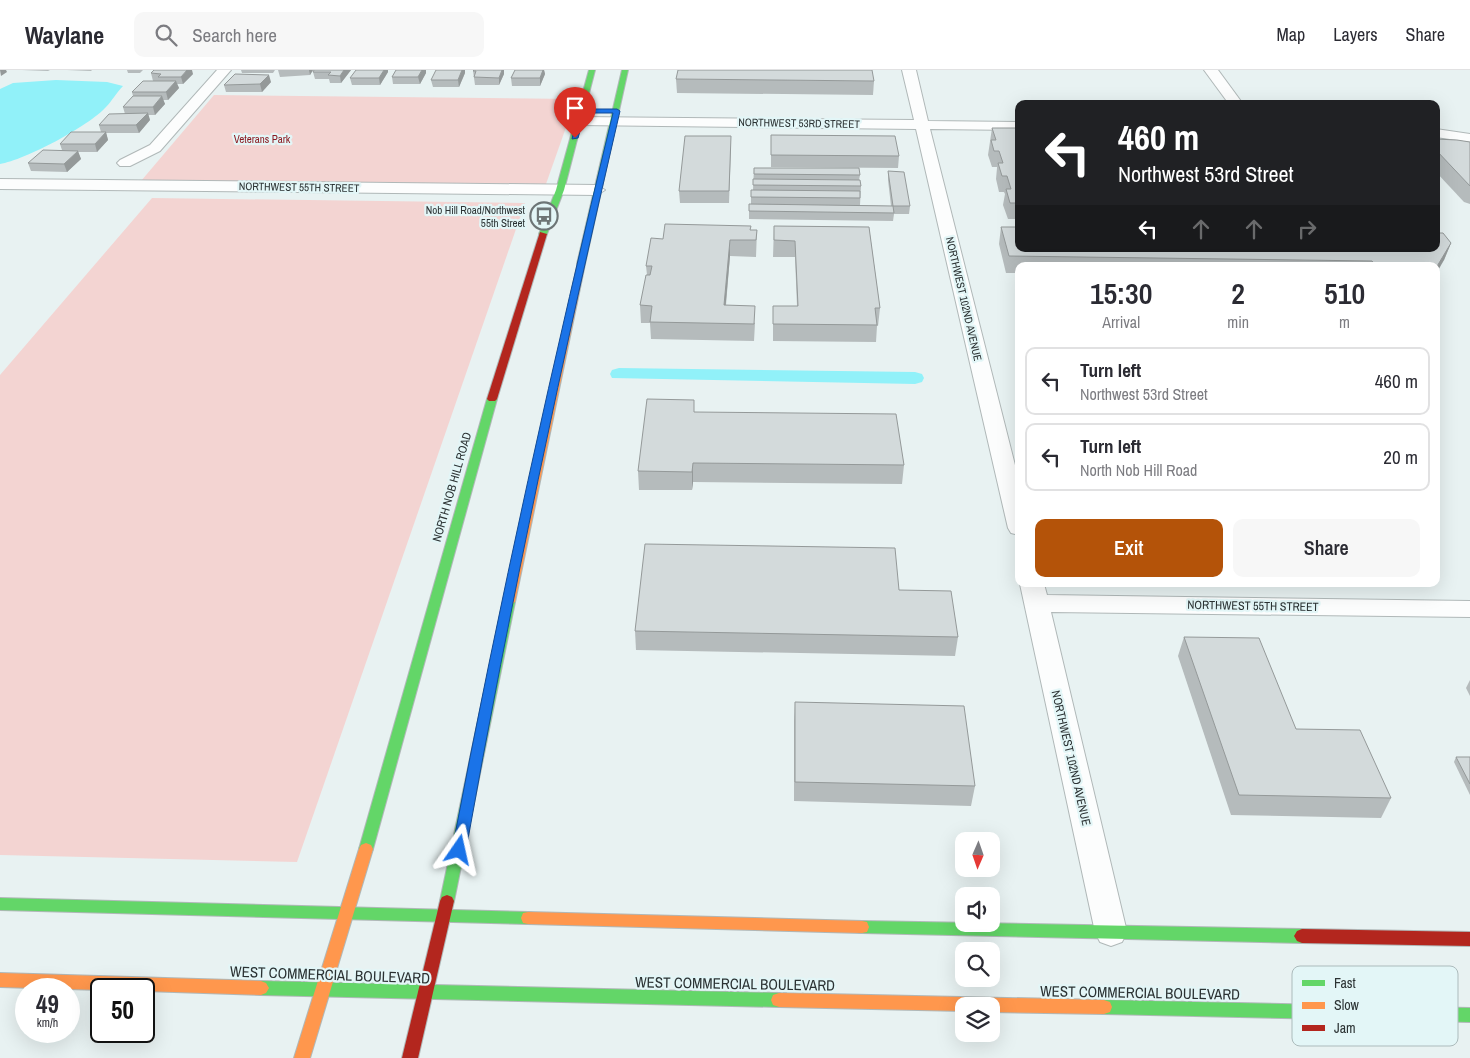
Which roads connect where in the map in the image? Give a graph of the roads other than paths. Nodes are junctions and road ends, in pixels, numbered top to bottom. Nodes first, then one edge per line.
1 (224, 70) edge
2 (592, 70) edge
3 (625, 70) edge
4 (909, 70) edge
5 (1211, 70) edge
6 (1233, 100) edge
7 (1015, 115) edge
8 (581, 116) junction
9 (616, 116) junction
10 (922, 119) junction
11 (1440, 124) edge
12 (1015, 126) edge
13 (1470, 128) edge
14 (1440, 134) edge
15 (1470, 138) edge
16 (125, 162) dead end
17 (0, 184) edge
18 (560, 190) junction
19 (597, 190) junction
20 (1015, 511) edge
21 (1034, 593) edge
22 (1470, 609) edge
23 (0, 904) edge
24 (346, 913) junction
25 (443, 916) junction
26 (1111, 932) junction
27 (1470, 939) edge
28 (0, 980) edge
29 (323, 990) junction
30 (425, 993) junction
31 (1292, 1011) edge
32 (302, 1058) edge
33 (410, 1058) edge

1 - 16 street
2 - 8 main road, NORTH NOB HILL ROAD
3 - 9 main road
4 - 10 street, NORTHWEST 102ND AVENUE
5 - 6 street
7 - 10 street, NORTHWEST 53RD STREET
8 - 9 street, NORTHWEST 53RD STREET
8 - 18 main road, NORTH NOB HILL ROAD
9 - 10 street, NORTHWEST 53RD STREET
9 - 19 main road
10 - 12 street, NORTHWEST 53RD STREET
10 - 20 street, NORTHWEST 102ND AVENUE
11 - 13 street
14 - 15 street
17 - 18 street, NORTHWEST 55TH STREET
18 - 19 street, NORTHWEST 55TH STREET
18 - 24 main road, NORTH NOB HILL ROAD
19 - 25 main road
21 - 22 street, NORTHWEST 55TH STREET
21 - 26 street, NORTHWEST 102ND AVENUE
23 - 24 main road
24 - 25 main road
24 - 29 main road, NORTH NOB HILL ROAD
25 - 26 main road
25 - 30 main road
26 - 27 main road
28 - 29 main road, WEST COMMERCIAL BOULEVARD
29 - 30 main road, WEST COMMERCIAL BOULEVARD
29 - 32 main road, NORTH NOB HILL ROAD
30 - 31 main road, WEST COMMERCIAL BOULEVARD
30 - 33 main road

